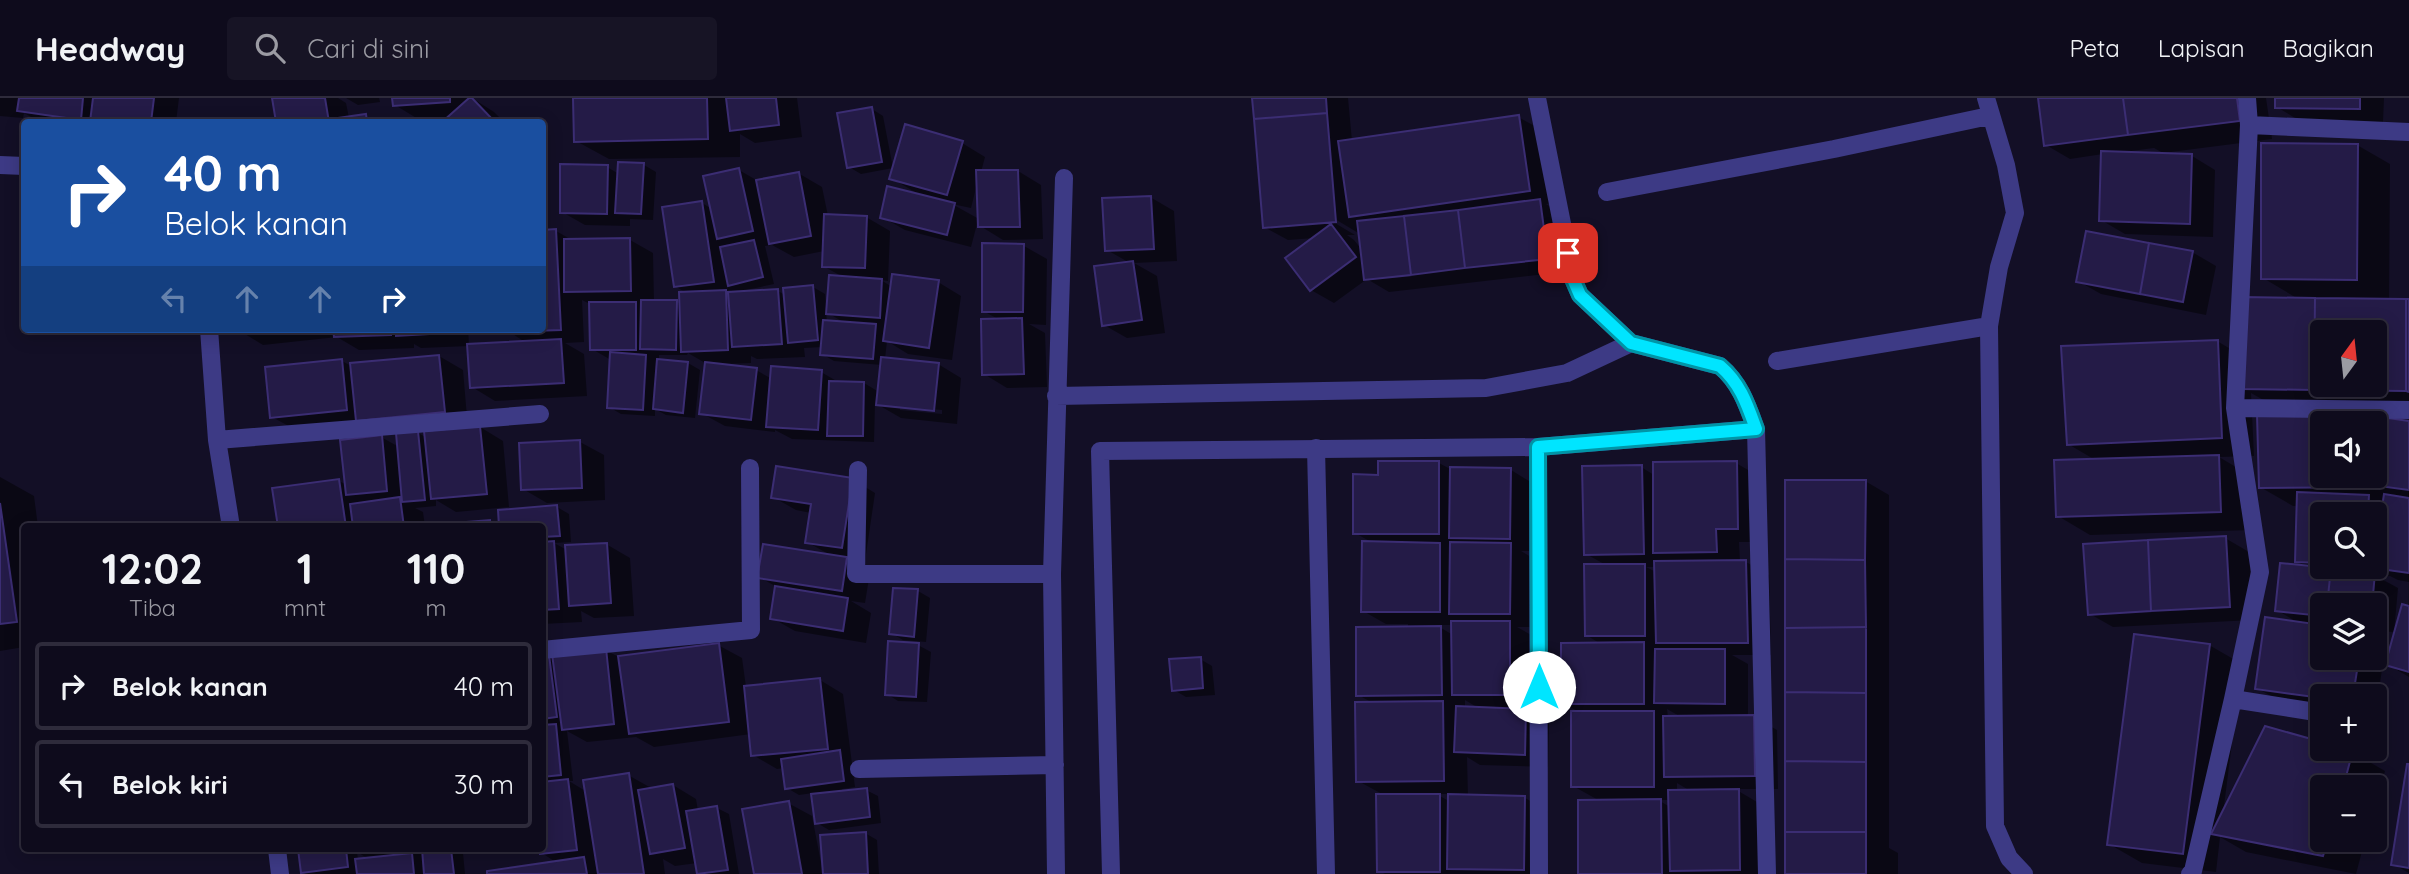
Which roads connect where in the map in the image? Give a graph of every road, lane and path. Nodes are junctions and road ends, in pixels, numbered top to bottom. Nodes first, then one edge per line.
1 (1537, 98) edge
2 (1986, 98) edge
3 (2248, 98) edge
4 (1989, 116) junction
5 (2249, 125) junction
6 (2409, 132) edge
7 (0, 165) edge
8 (21, 166) edge
9 (1064, 178) dead end
10 (1607, 192) dead end
11 (1989, 326) junction
12 (209, 333) edge
13 (1631, 343) junction
14 (1777, 361) dead end
15 (1056, 396) junction
16 (2235, 408) junction
17 (2409, 410) edge
18 (540, 414) dead end
19 (1756, 429) junction
20 (218, 440) junction
21 (1538, 447) junction
22 (1316, 448) junction
23 (750, 468) dead end
24 (858, 470) dead end
25 (230, 523) edge
26 (1052, 574) junction
27 (546, 650) edge
28 (2233, 699) junction
29 (2310, 711) edge
30 (1055, 765) junction
31 (859, 769) dead end
32 (277, 852) edge
33 (280, 874) edge
34 (1056, 874) edge
35 (1111, 874) edge
36 (1326, 874) edge
37 (1539, 874) edge
38 (1767, 874) edge
39 (2024, 874) edge
40 (2190, 874) edge

1 - 13 street
2 - 4 street
3 - 5 street
4 - 10 street
4 - 11 street
5 - 6 street
5 - 16 street
7 - 8 street
9 - 15 street
11 - 14 street
11 - 39 street
12 - 20 street
13 - 15 street
13 - 19 street
15 - 26 street
16 - 17 street
16 - 28 street
18 - 20 street
19 - 21 street
19 - 38 street
20 - 25 street
21 - 22 street
21 - 37 street
22 - 35 street
22 - 36 street
23 - 27 street
24 - 26 street
26 - 30 street
28 - 29 street
28 - 40 street
30 - 31 street
30 - 34 street
32 - 33 street

